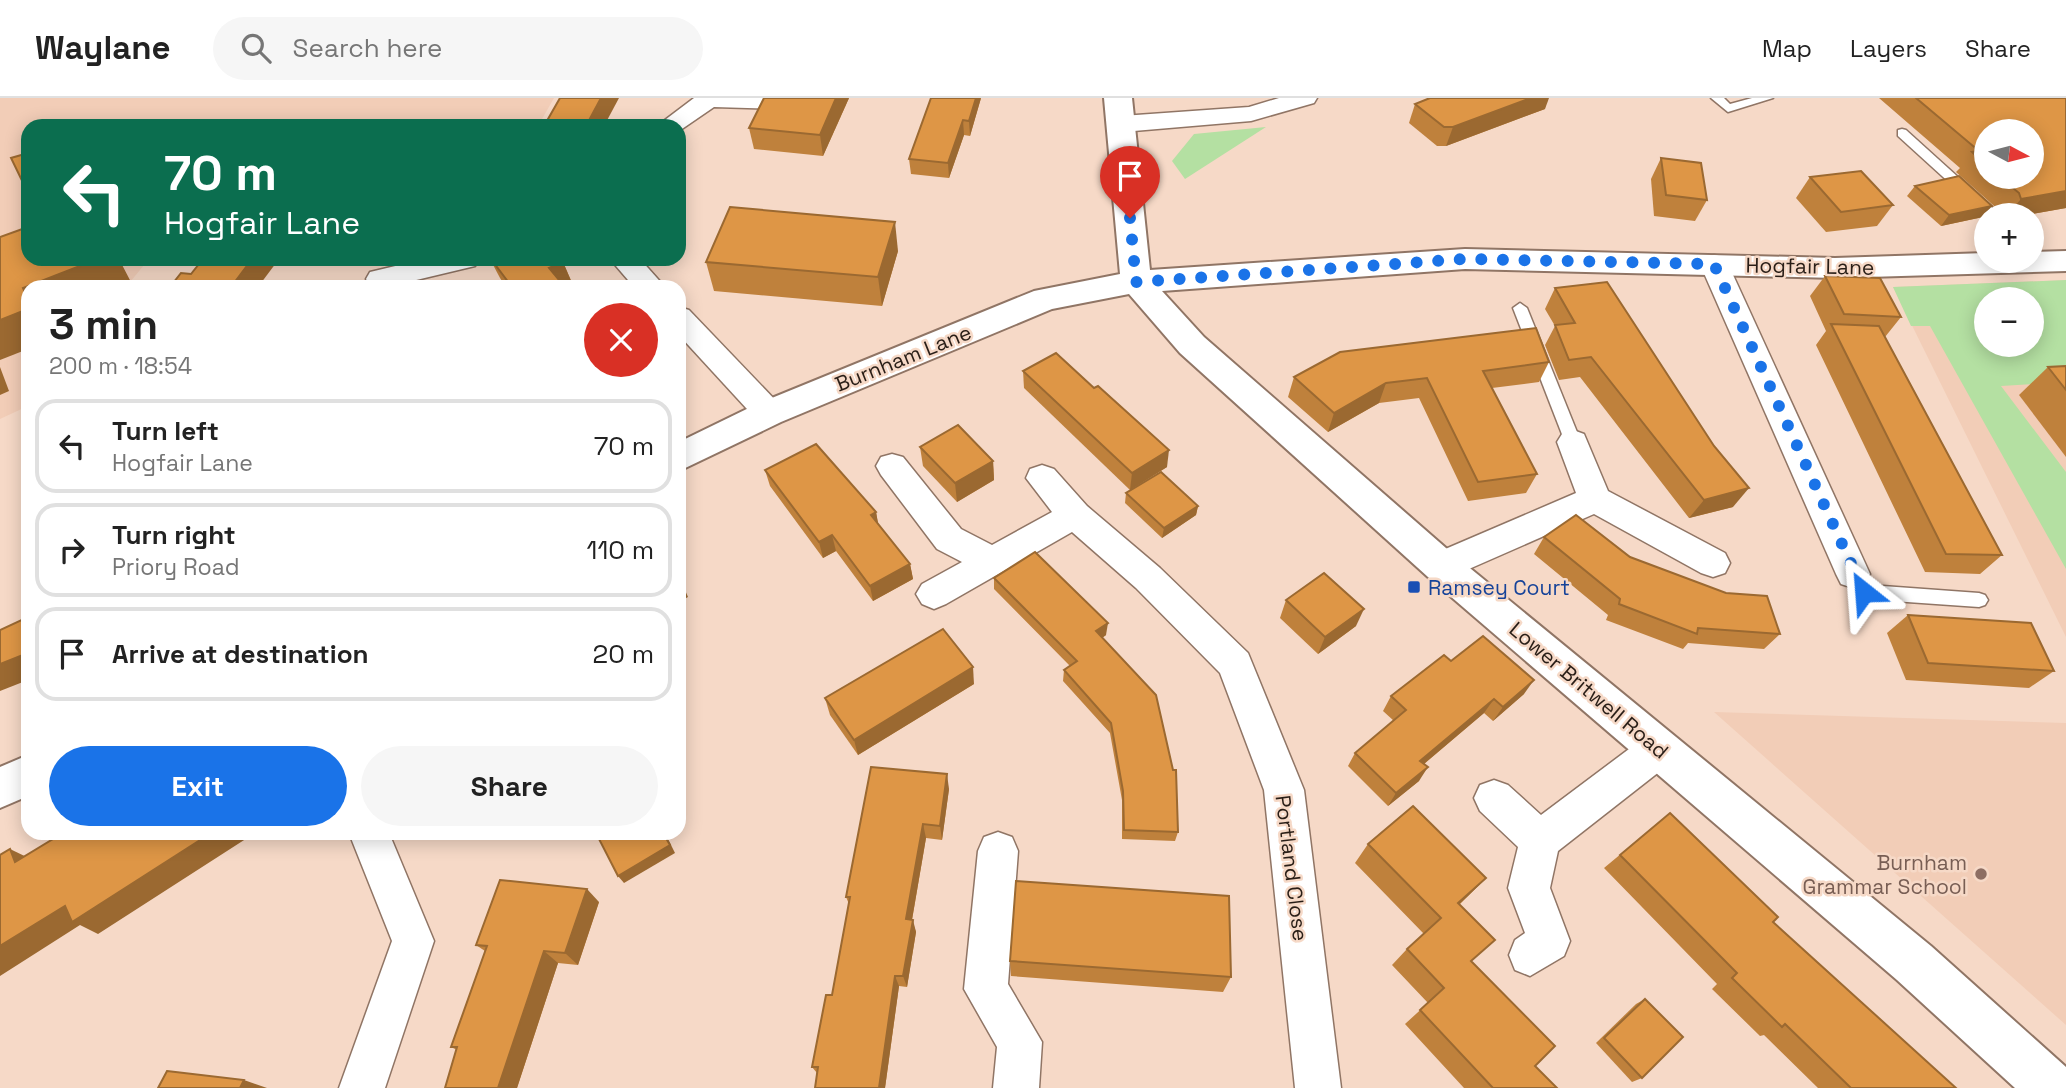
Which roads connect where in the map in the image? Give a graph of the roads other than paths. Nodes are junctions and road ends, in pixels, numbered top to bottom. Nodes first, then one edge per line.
1 (1305, 98) edge
2 (1717, 98) edge
3 (1767, 98) edge
4 (709, 99) edge
5 (830, 103) edge
6 (1120, 111) edge
7 (680, 119) edge
8 (1902, 133) dead end
9 (1980, 203) edge
10 (2048, 258) edge
11 (1714, 264) junction
12 (435, 266) edge
13 (630, 266) edge
14 (380, 279) dead end
15 (644, 280) edge
16 (1136, 282) junction
17 (1520, 309) dead end
18 (686, 324) edge
19 (769, 413) junction
20 (1573, 442) joint
21 (686, 454) edge
22 (892, 466) dead end
23 (1042, 478) dead end
24 (1595, 499) junction
25 (1075, 515) junction
26 (994, 562) junction
27 (1713, 564) dead end
28 (1441, 566) junction
29 (1853, 574) joint
30 (934, 594) dead end
31 (1979, 600) dead end
32 (1659, 749) junction
33 (21, 778) edge
34 (0, 788) edge
35 (1494, 797) dead end
36 (372, 840) edge
37 (1540, 840) junction
38 (999, 850) dead end
39 (1530, 955) dead end
40 (362, 1088) edge
41 (1016, 1088) edge
42 (1318, 1088) edge
43 (2052, 1088) edge

1 - 6 street
2 - 3 lane
4 - 5 street
4 - 7 street
6 - 16 street
8 - 9 lane
10 - 11 street, Hogfair Lane
11 - 16 street, Hogfair Lane
11 - 29 street
12 - 14 street
13 - 15 street
16 - 19 street, Burnham Lane
16 - 28 street, Lower Britwell Road
17 - 20 lane
18 - 19 street
19 - 21 street, Burnham Lane
20 - 24 street
22 - 26 street
23 - 25 street, Portland Close
24 - 27 street
24 - 28 street
25 - 26 street
25 - 42 street, Portland Close
26 - 30 street
28 - 32 street, Lower Britwell Road
29 - 31 lane
32 - 37 street
32 - 43 street, Lower Britwell Road
33 - 34 street
35 - 37 street
36 - 40 street
37 - 39 street
38 - 41 street

